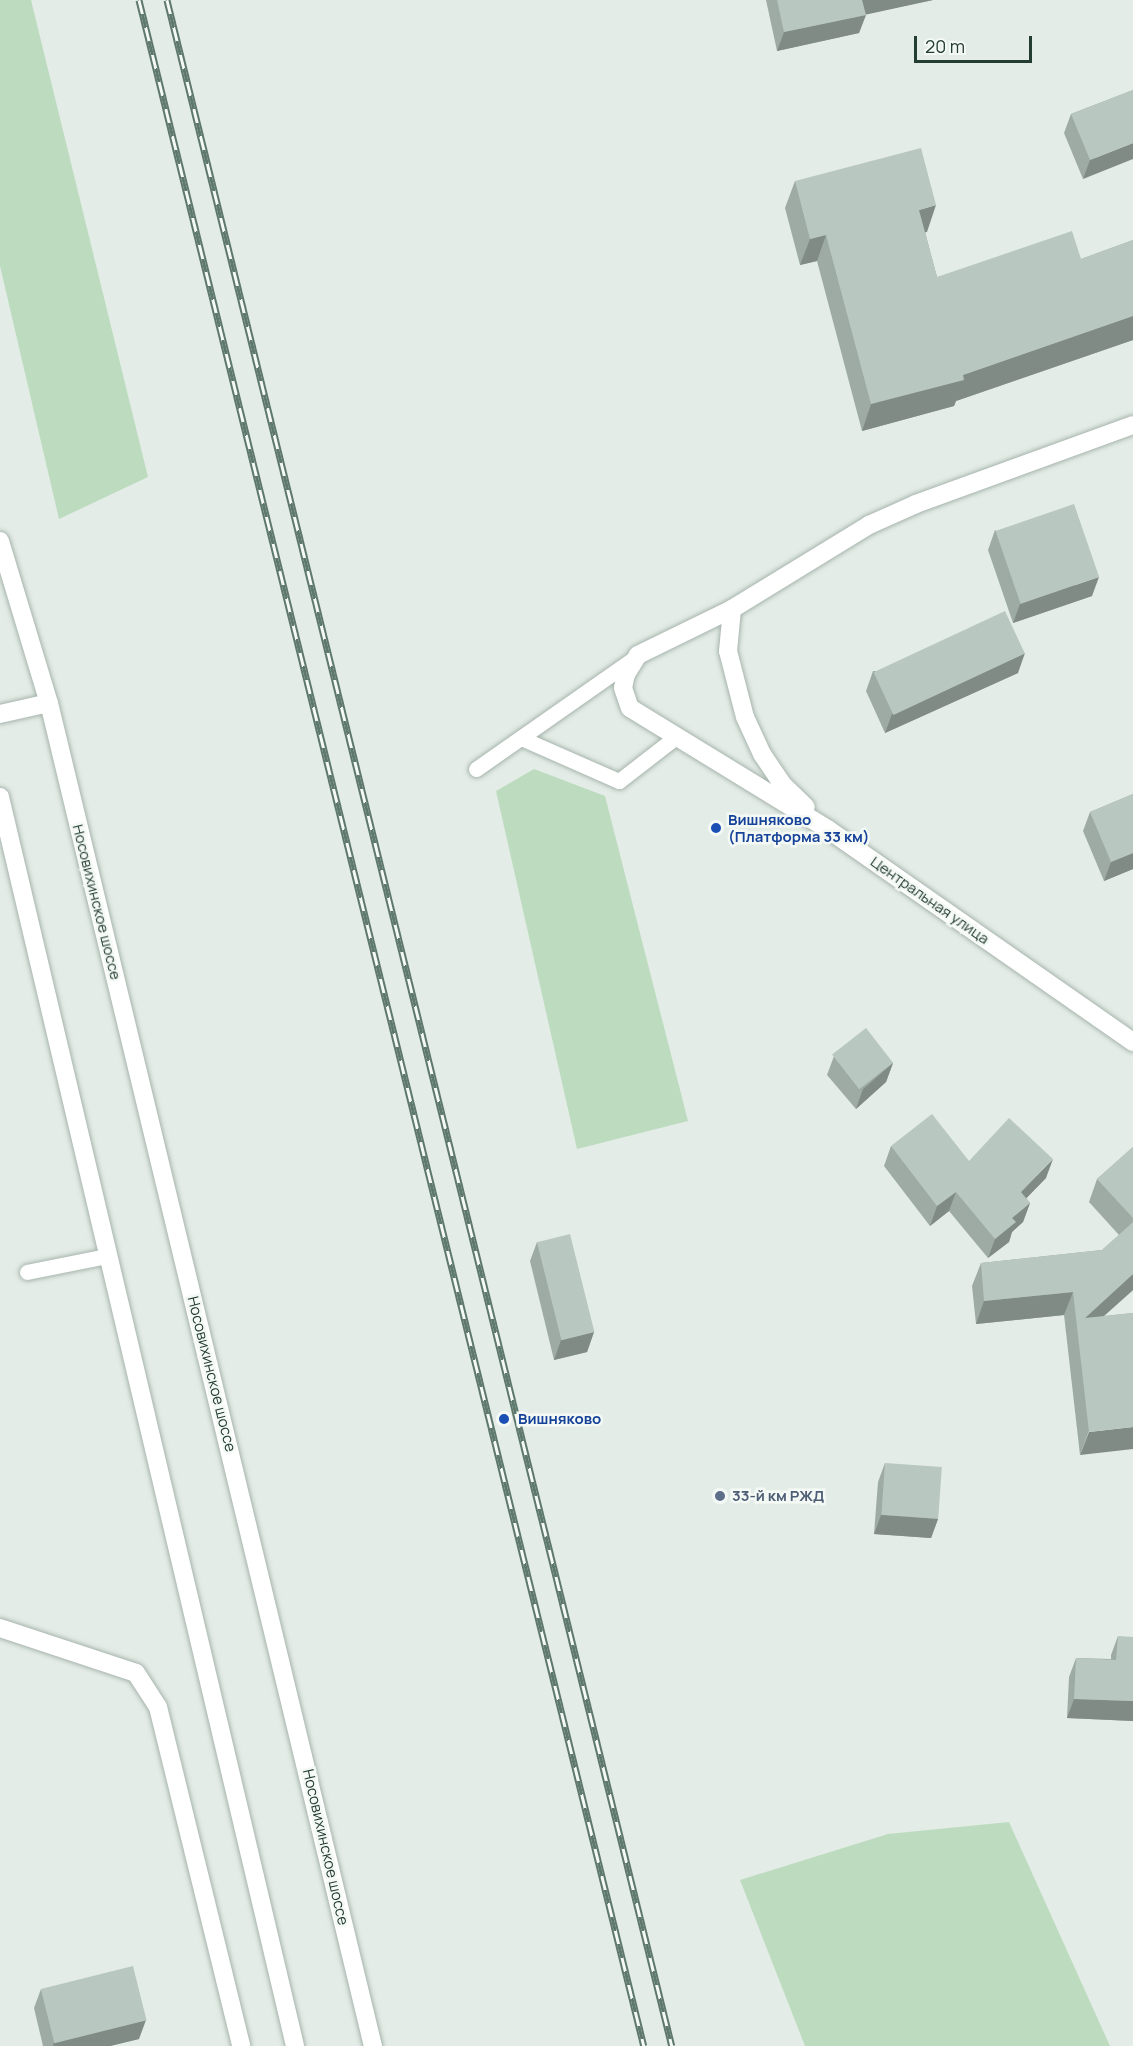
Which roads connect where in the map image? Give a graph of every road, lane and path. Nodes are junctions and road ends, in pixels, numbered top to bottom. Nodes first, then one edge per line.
1 (1133, 425) edge
2 (0, 541) edge
3 (732, 609) junction
4 (638, 655) junction
5 (49, 704) junction
6 (0, 714) edge
7 (677, 736) junction
8 (520, 738) junction
9 (476, 769) dead end
10 (0, 797) edge
11 (830, 830) junction
12 (1133, 1042) edge
13 (107, 1256) junction
14 (27, 1272) dead end
15 (0, 1628) edge
16 (241, 2046) edge
17 (295, 2046) edge
18 (373, 2046) edge

1 - 3 main road
2 - 5 main road, Носовихинское шоссе
3 - 4 main road
3 - 11 main road
4 - 7 main road, Центральная улица
4 - 8 lane
5 - 6 main road
5 - 18 main road, Носовихинское шоссе
7 - 8 lane
7 - 11 main road, Центральная улица
8 - 9 lane
10 - 13 main road
11 - 12 main road, Центральная улица
13 - 14 lane
13 - 17 main road
15 - 16 main road

